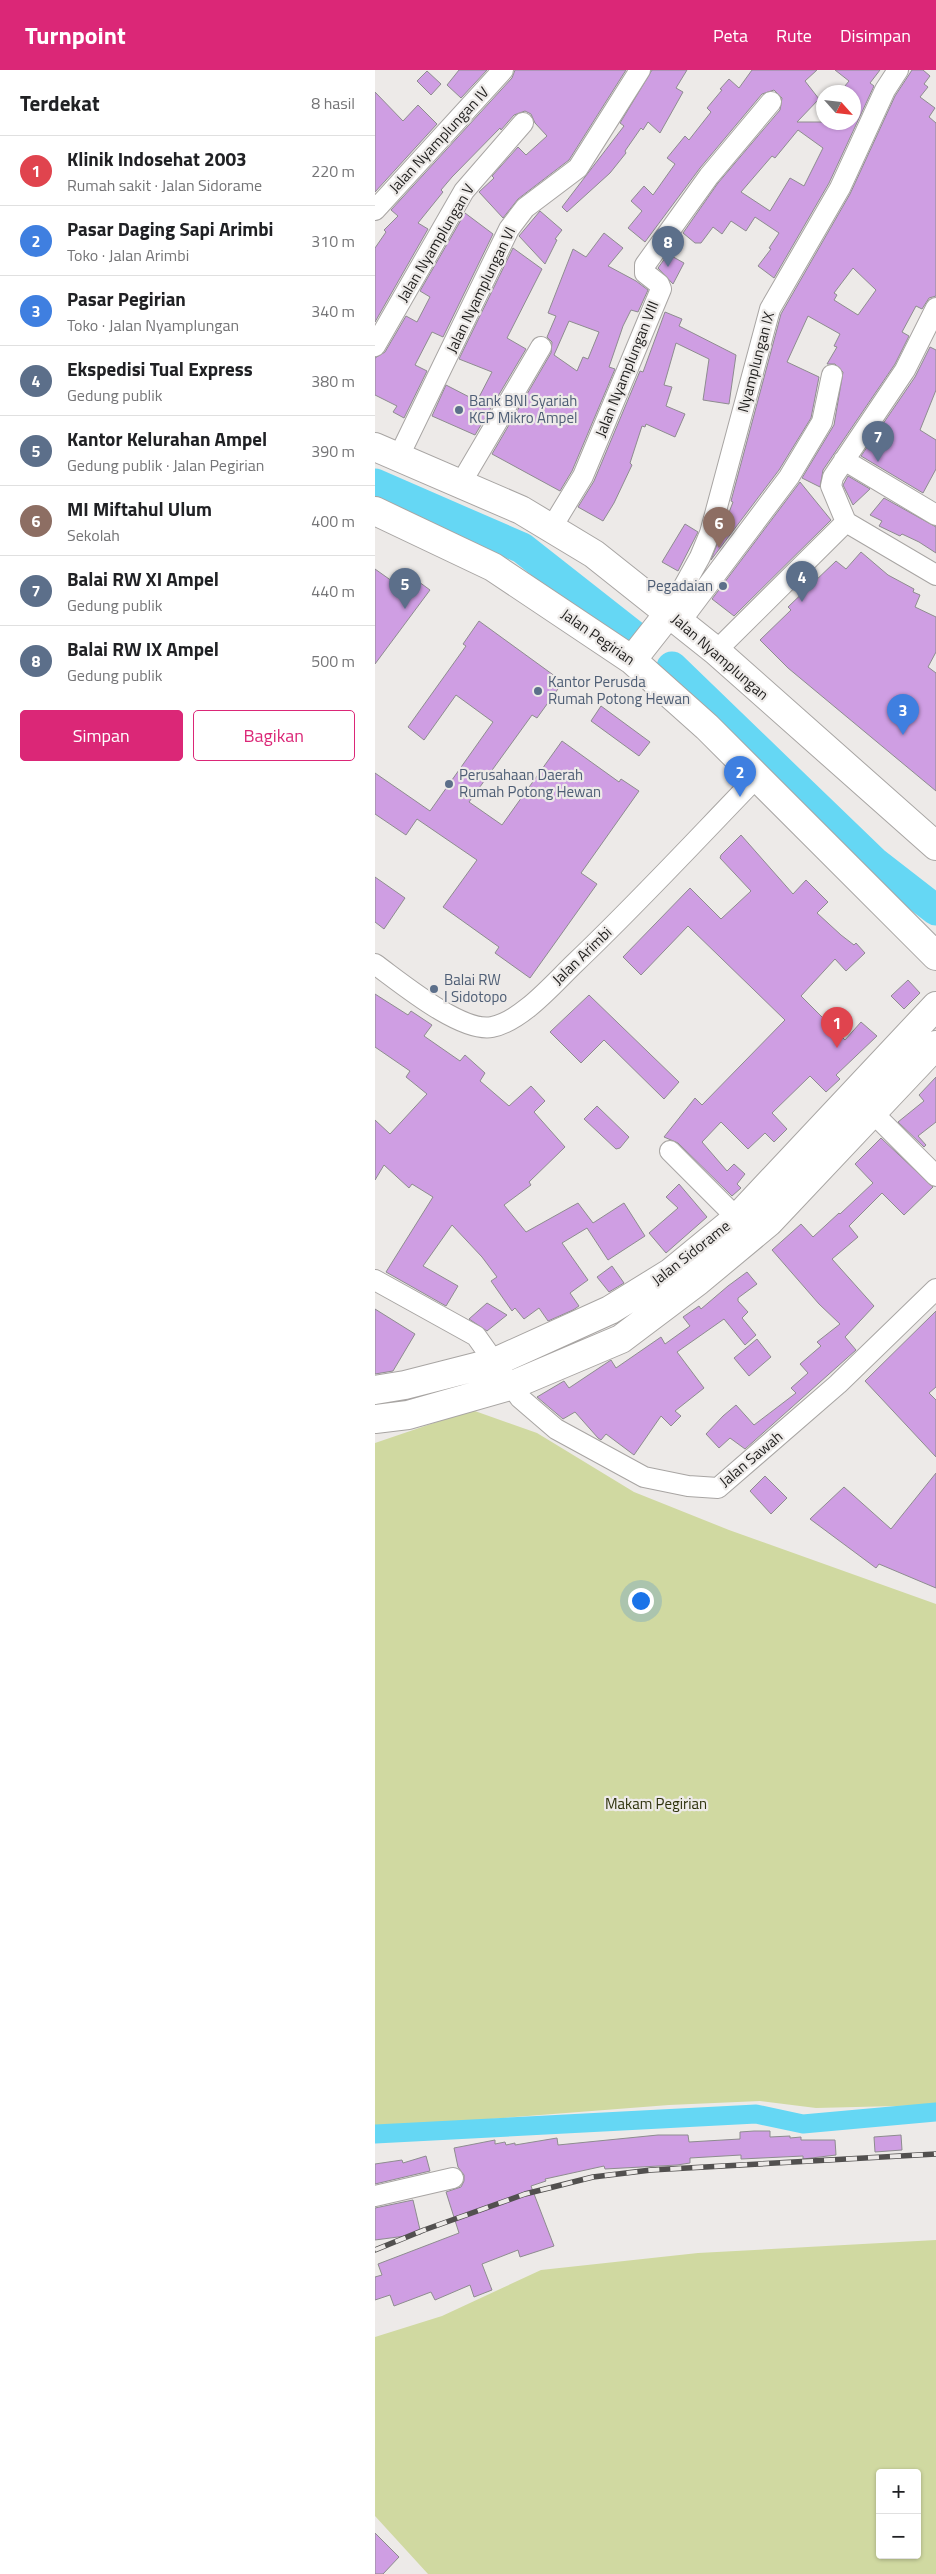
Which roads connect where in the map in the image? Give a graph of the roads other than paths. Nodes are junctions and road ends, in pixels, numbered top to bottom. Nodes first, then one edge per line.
1 (503, 70) edge
2 (640, 70) edge
3 (898, 70) edge
4 (771, 102) dead end
5 (523, 123) dead end
6 (375, 210) edge
7 (936, 308) edge
8 (375, 346) edge
9 (541, 347) dead end
10 (832, 375) dead end
11 (387, 451) edge
12 (844, 460) junction
13 (461, 483) junction
14 (375, 511) edge
15 (936, 515) edge
16 (846, 522) junction
17 (552, 527) junction
18 (936, 575) edge
19 (675, 617) junction
20 (715, 652) junction
21 (632, 660) junction
22 (757, 777) junction
23 (936, 846) edge
24 (936, 956) edge
25 (375, 964) edge
26 (936, 1006) edge
27 (936, 1045) edge
28 (871, 1112) junction
29 (669, 1151) dead end
30 (936, 1176) edge
31 (737, 1218) junction
32 (375, 1280) edge
33 (936, 1289) edge
34 (495, 1362) junction
35 (511, 1386) junction
36 (375, 1390) edge
37 (375, 1419) edge
38 (453, 2178) dead end
39 (375, 2196) edge

1 - 6 street, Jalan Nyamplungan IV
2 - 11 street, Jalan Nyamplungan VI
3 - 19 street, Nyamplungan IX
4 - 17 street, Jalan Nyamplungan VIII
5 - 8 street, Jalan Nyamplungan V
7 - 12 street
9 - 13 street
10 - 19 street
11 - 13 main road, Jalan Nyamplungan
12 - 15 street
12 - 16 street
13 - 17 main road, Jalan Nyamplungan
14 - 21 main road, Jalan Pegirian
16 - 18 street
16 - 20 street
17 - 19 main road, Jalan Nyamplungan
19 - 20 main road, Jalan Nyamplungan
19 - 21 main road
20 - 23 main road, Jalan Nyamplungan
21 - 22 main road, Jalan Pegirian
22 - 24 main road, Jalan Pegirian
22 - 25 street, Jalan Arimbi
26 - 31 main road, Jalan Sidorame
27 - 28 main road, Jalan Sidorame
28 - 30 street
28 - 35 main road, Jalan Sidorame
29 - 31 street
31 - 34 main road, Jalan Sidorame
32 - 34 street, Jalan Sawah
33 - 35 street, Jalan Sawah
34 - 35 street, Jalan Sawah
34 - 36 main road, Jalan Sidorame
35 - 37 main road, Jalan Sidorame
38 - 39 street

